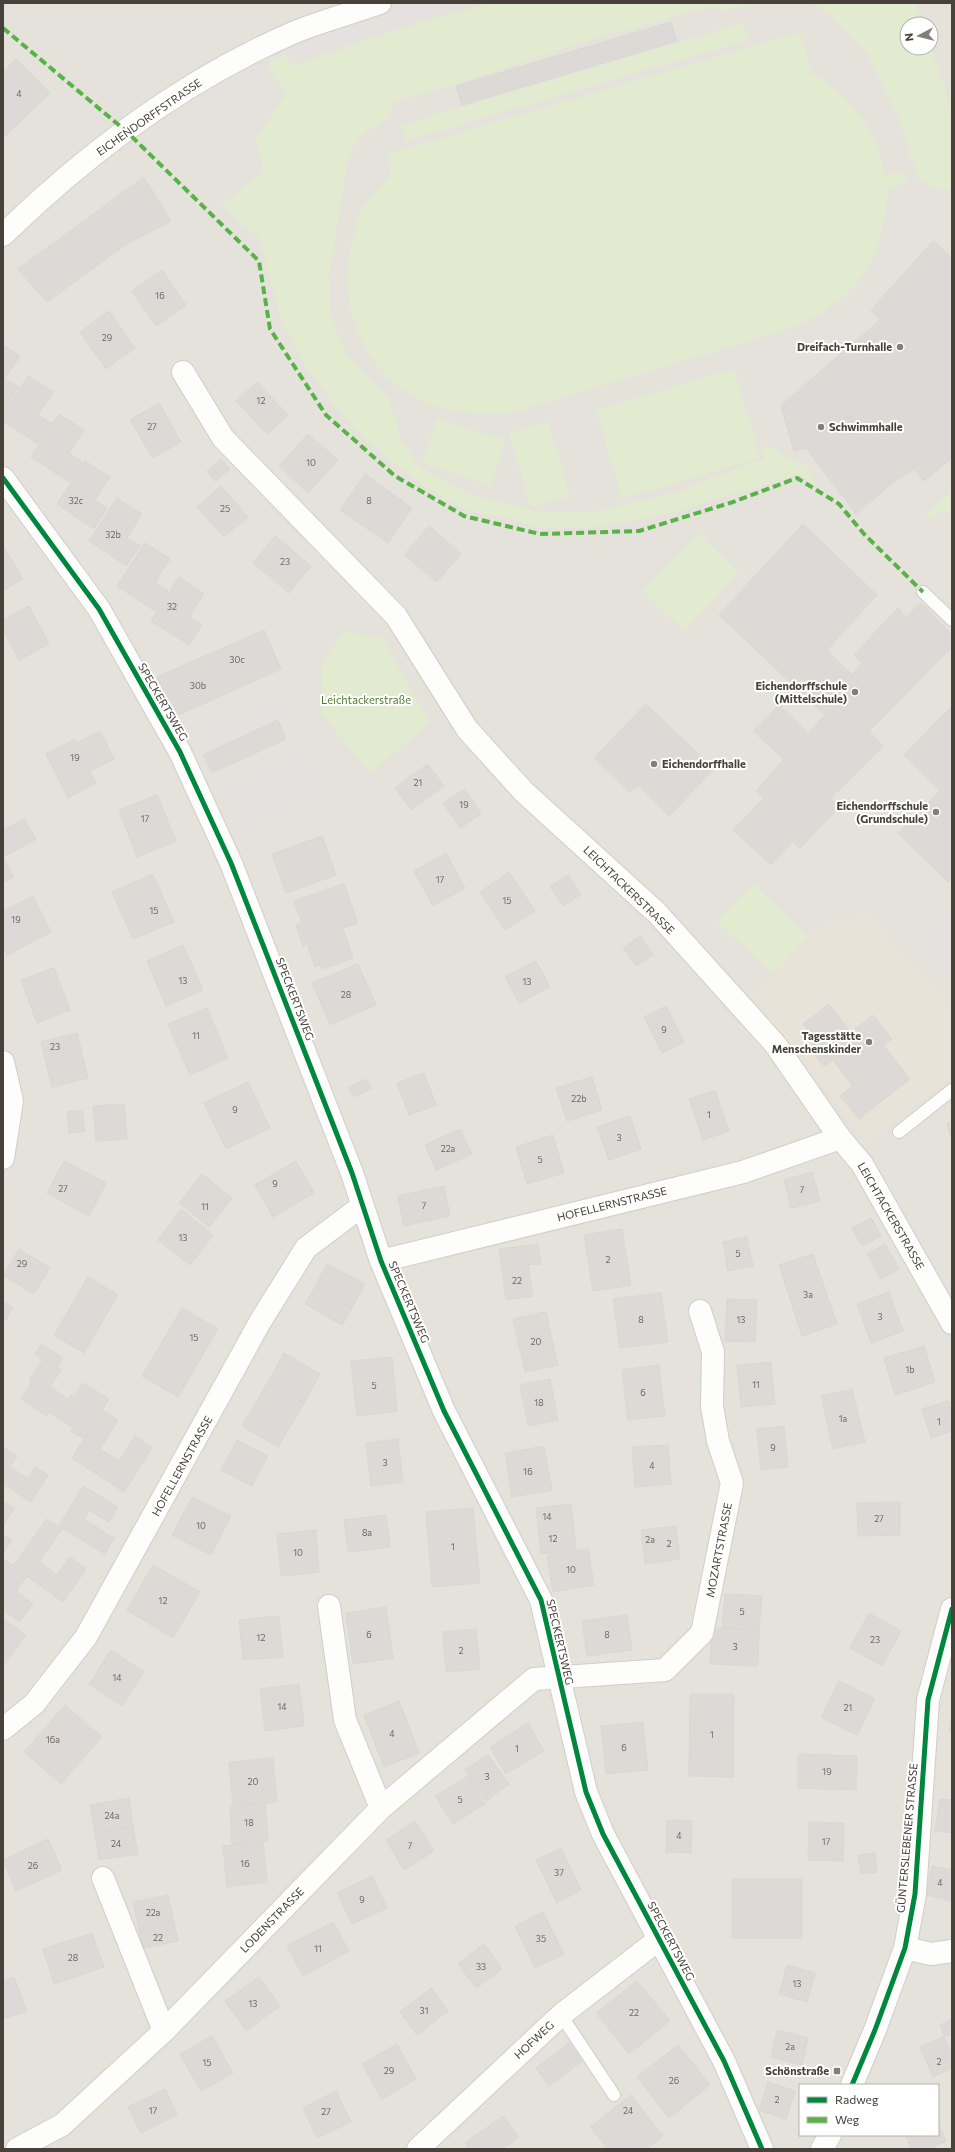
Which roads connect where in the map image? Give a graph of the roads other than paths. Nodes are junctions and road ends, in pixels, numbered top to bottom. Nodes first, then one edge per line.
1 (380, 3) edge
2 (3, 235) edge
3 (183, 372) dead end
4 (3, 478) edge
5 (923, 592) dead end
6 (952, 620) edge
7 (3, 1062) edge
8 (952, 1090) edge
9 (899, 1132) dead end
10 (840, 1138) junction
11 (3, 1158) edge
12 (362, 1206) junction
13 (381, 1261) junction
14 (700, 1311) dead end
15 (952, 1322) edge
16 (330, 1606) dead end
17 (952, 1608) edge
18 (558, 1677) junction
19 (3, 1729) edge
20 (381, 1808) junction
21 (103, 1878) dead end
22 (658, 1940) junction
23 (905, 1948) junction
24 (952, 1951) edge
25 (561, 2015) junction
26 (164, 2032) junction
27 (852, 2084) edge
28 (614, 2095) dead end
29 (829, 2136) edge
30 (16, 2149) edge
31 (418, 2149) edge
32 (762, 2149) edge
33 (822, 2149) edge

1 - 2 street, EICHENDORFFSTRASSE
3 - 10 street, LEICHTACKERSTRASSE
4 - 12 street, SPECKERTSWEG
5 - 6 lane
7 - 11 street
8 - 9 lane
10 - 13 street, HOFELLERNSTRASSE
10 - 15 street, LEICHTACKERSTRASSE
12 - 13 street, SPECKERTSWEG
12 - 19 street, HOFELLERNSTRASSE
13 - 18 street, SPECKERTSWEG
14 - 18 street, MOZARTSTRASSE
16 - 20 street
17 - 23 street, GÜNTERSLEBENER STRASSE
18 - 20 street, LODENSTRASSE
18 - 22 street, SPECKERTSWEG
20 - 26 street, LODENSTRASSE
21 - 26 street
22 - 25 street, HOFWEG
22 - 32 street, SPECKERTSWEG
23 - 24 street
23 - 27 street, GÜNTERSLEBENER STRASSE
25 - 28 lane
25 - 31 street, HOFWEG
26 - 30 street, LODENSTRASSE
29 - 33 street

